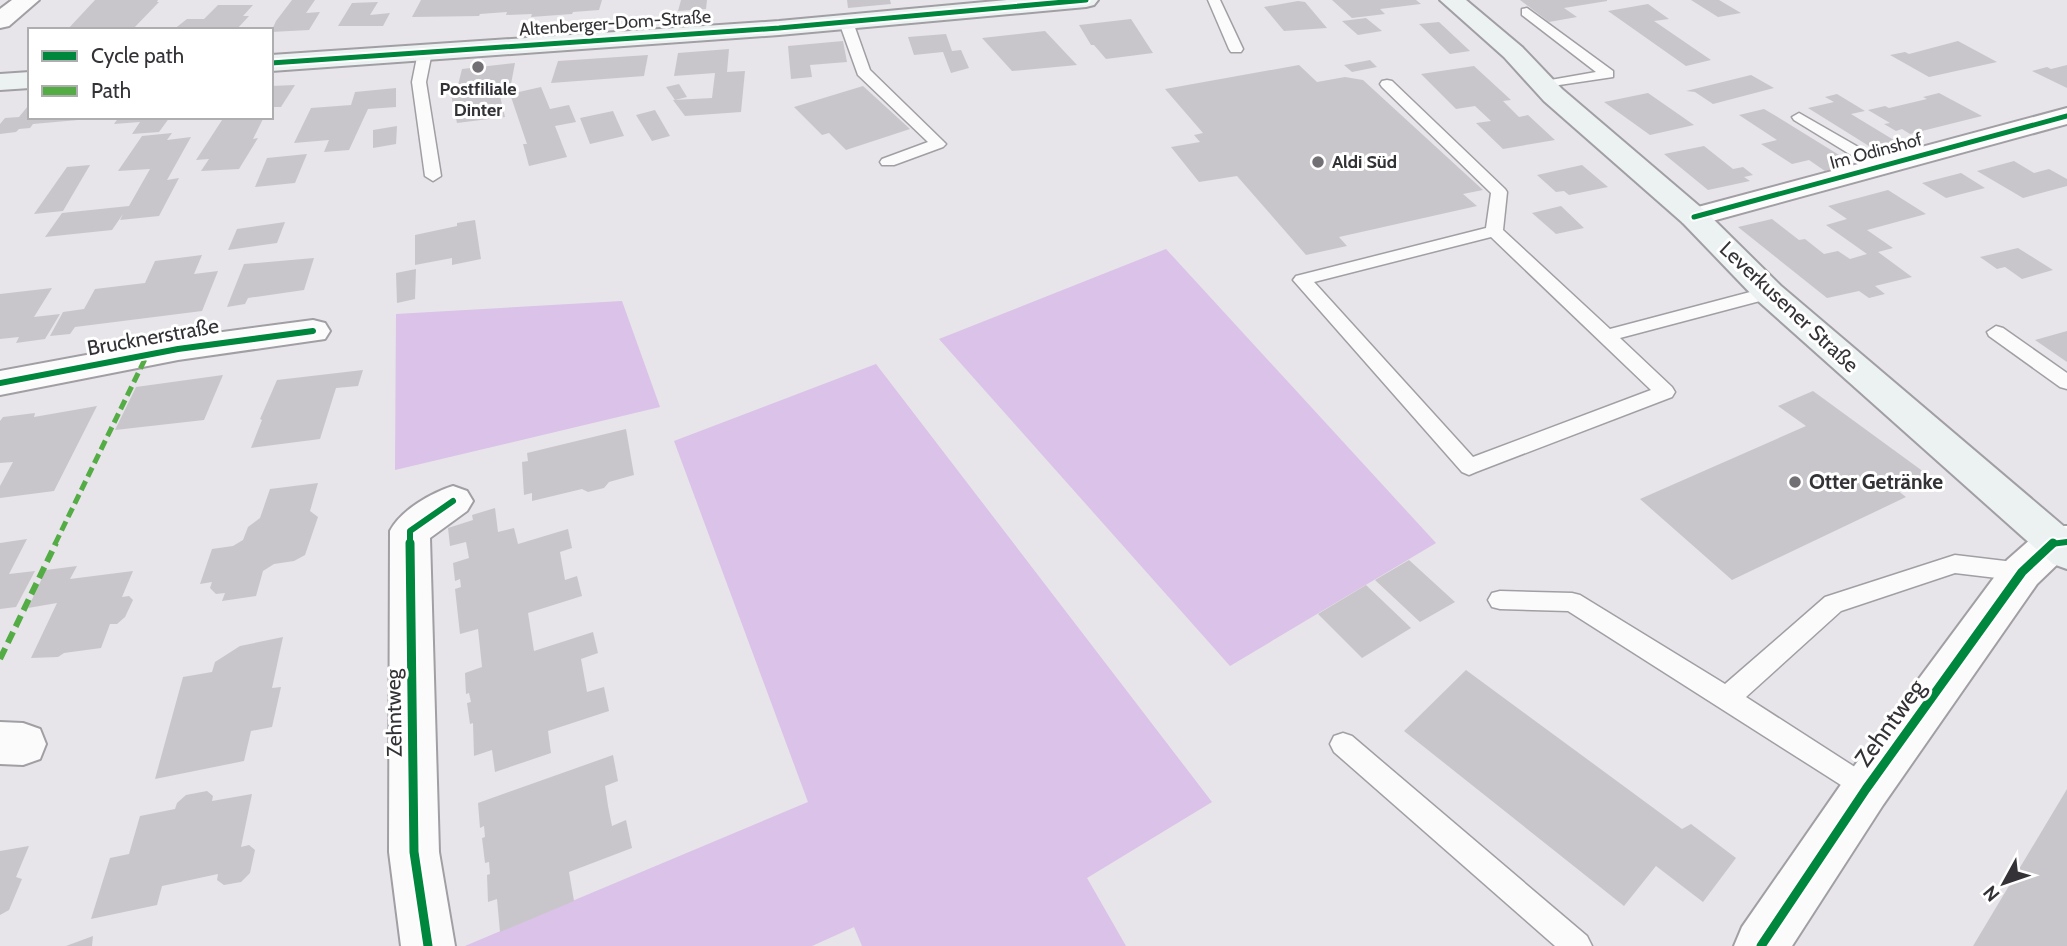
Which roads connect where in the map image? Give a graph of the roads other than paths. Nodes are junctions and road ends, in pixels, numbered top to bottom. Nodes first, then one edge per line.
1 (27, 0) edge
2 (1086, 0) edge
3 (1214, 0) edge
4 (1452, 0) edge
5 (1018, 3) edge
6 (1527, 12) dead end
7 (0, 21) edge
8 (846, 22) junction
9 (1236, 48) dead end
10 (425, 52) junction
11 (273, 63) edge
12 (28, 80) edge
13 (0, 82) edge
14 (1387, 84) dead end
15 (1544, 85) junction
16 (2067, 116) edge
17 (1799, 117) dead end
18 (888, 162) dead end
19 (1880, 166) junction
20 (433, 176) dead end
21 (1694, 217) junction
22 (1494, 231) junction
23 (1769, 293) junction
24 (313, 331) dead end
25 (1996, 332) dead end
26 (1606, 335) junction
27 (2067, 382) edge
28 (0, 383) edge
29 (453, 501) dead end
30 (2053, 552) edge
31 (1500, 600) dead end
32 (1727, 698) junction
33 (1343, 744) dead end
34 (1866, 789) junction
35 (428, 946) edge
36 (1577, 946) edge
37 (1761, 946) edge

1 - 7 street
2 - 5 main road, Altenberger-Dom-Straße
3 - 9 lane
4 - 15 main road, Leverkusener Straße
5 - 8 main road, Altenberger-Dom-Straße
6 - 15 lane
8 - 10 main road, Altenberger-Dom-Straße
8 - 18 lane
10 - 11 main road, Altenberger-Dom-Straße
10 - 20 lane
12 - 13 main road
14 - 22 lane
15 - 21 main road, Leverkusener Straße
16 - 19 street, Im Odinshof
17 - 19 lane
19 - 21 street, Im Odinshof
21 - 23 main road, Leverkusener Straße
22 - 26 lane
22 - 26 lane
23 - 26 lane
23 - 30 main road, Leverkusener Straße
24 - 28 street, Brucknerstraße
25 - 27 lane
29 - 35 street, Zehntweg
30 - 32 lane
30 - 34 street, Zehntweg
31 - 32 lane
32 - 34 lane
33 - 36 lane
34 - 37 street, Zehntweg

